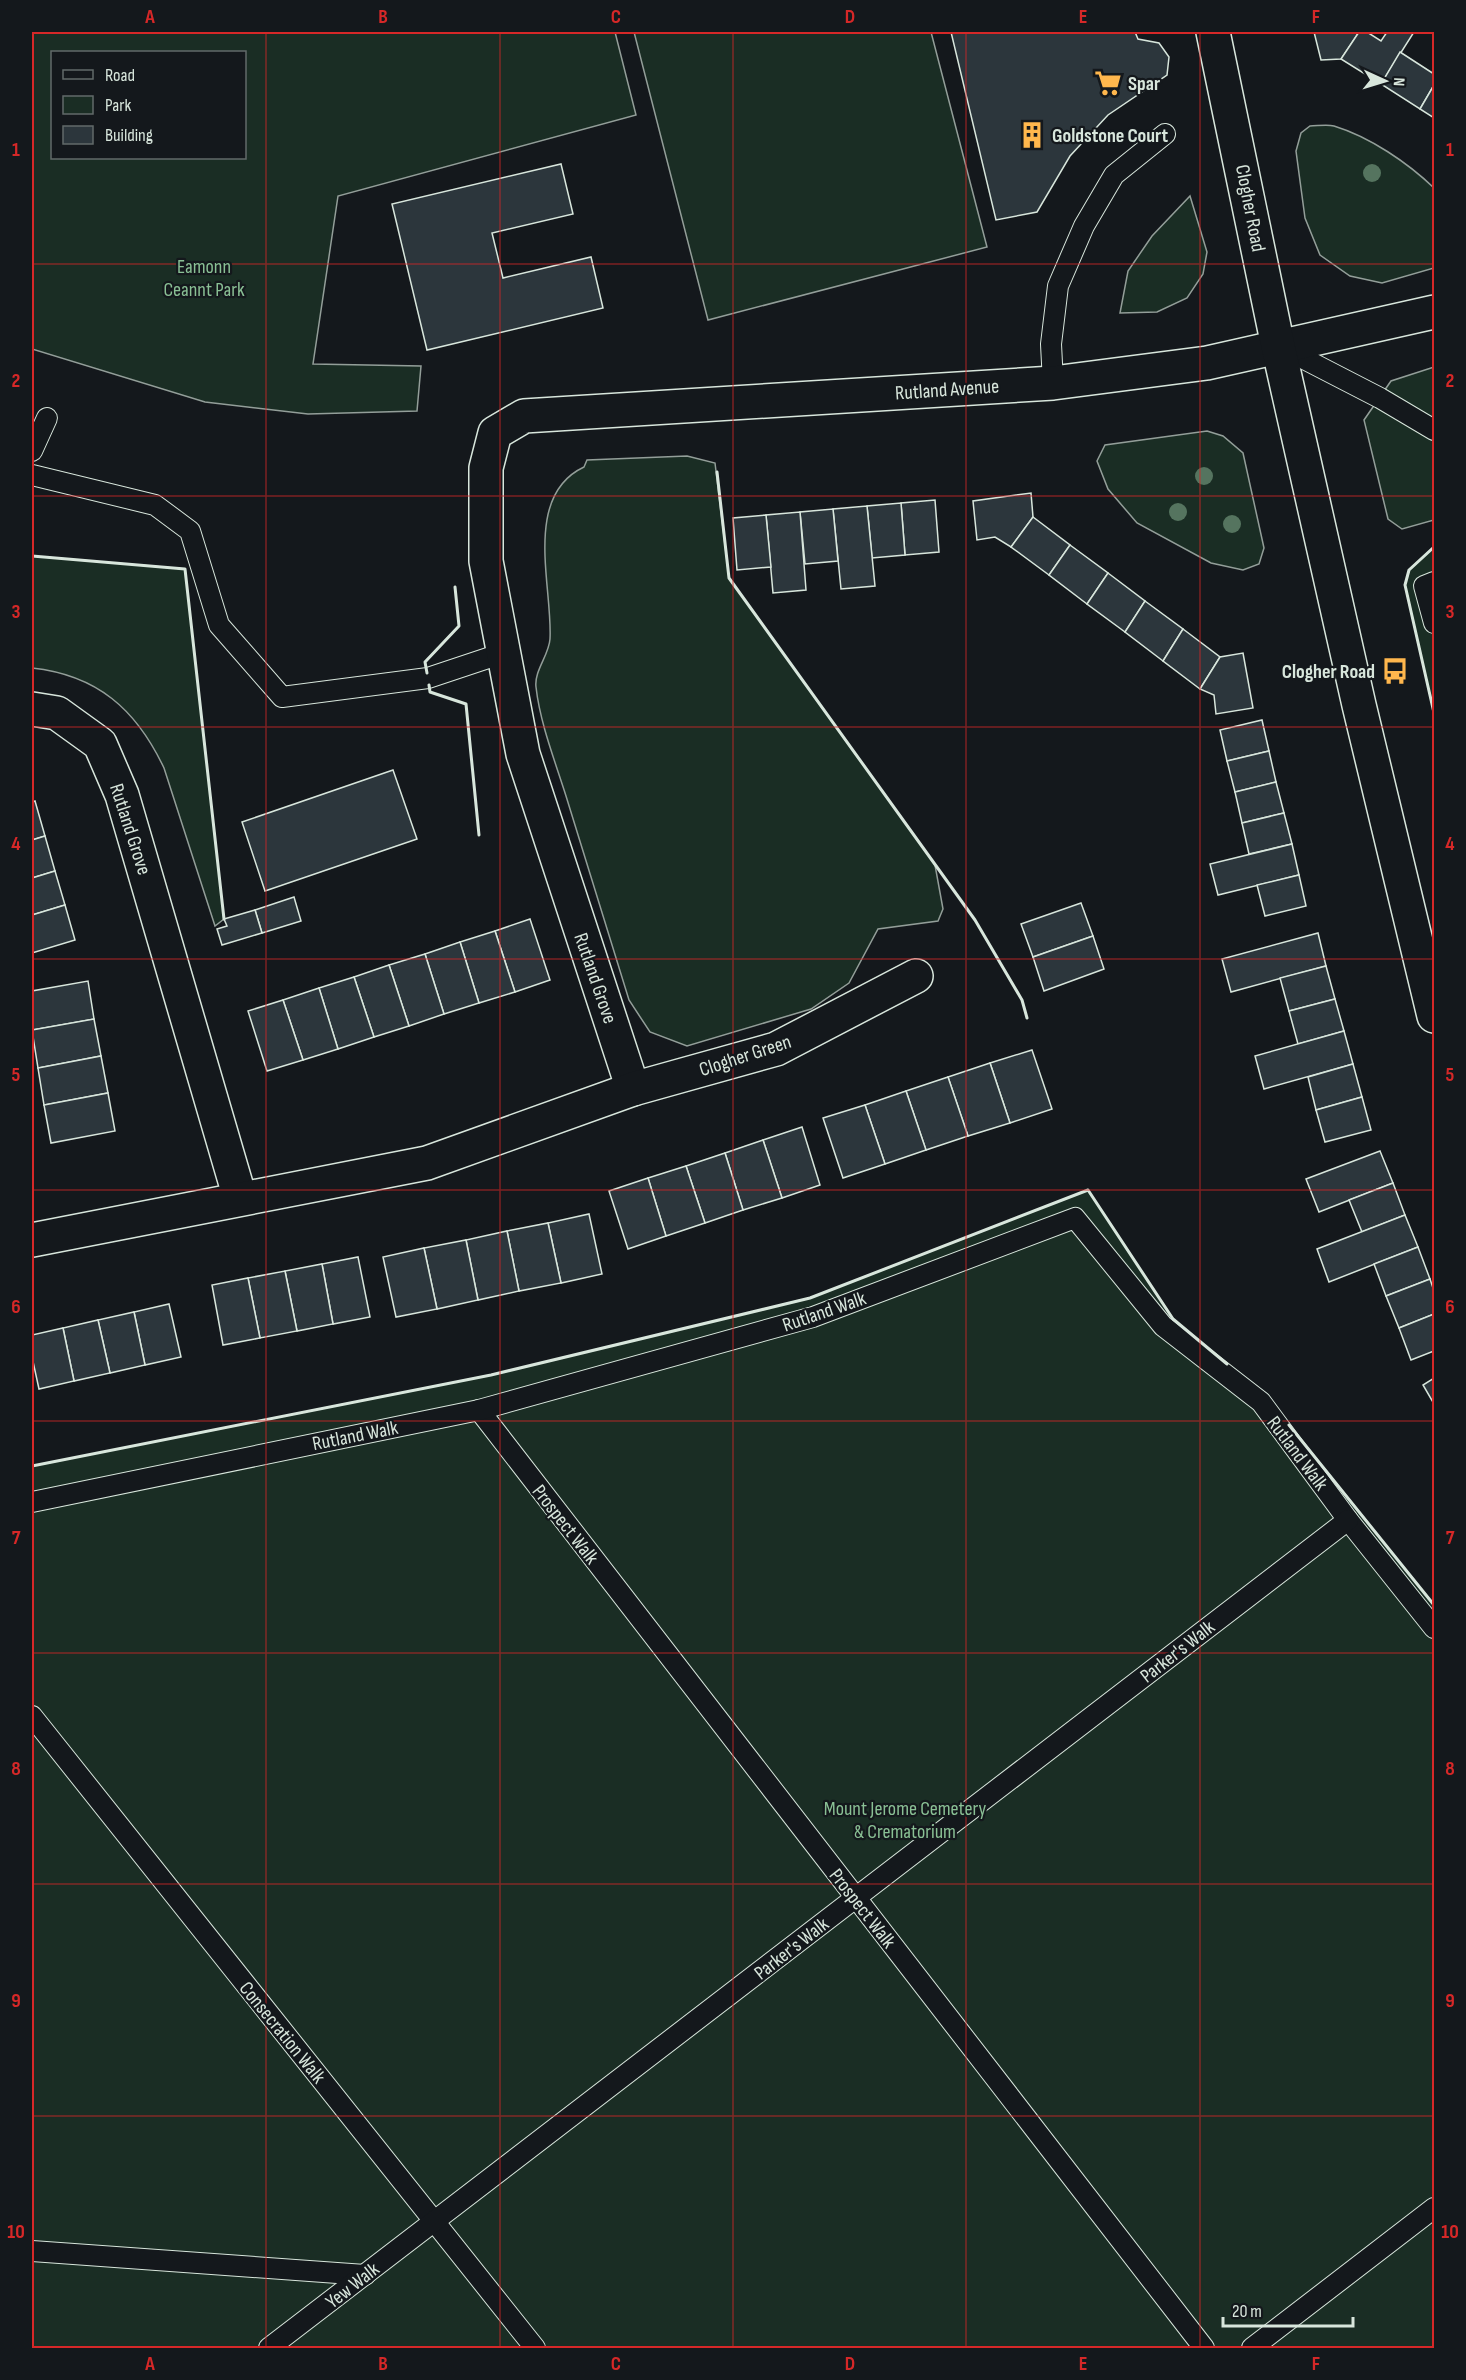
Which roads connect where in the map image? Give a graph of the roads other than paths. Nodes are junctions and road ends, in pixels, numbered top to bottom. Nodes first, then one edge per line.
1 (1213, 32) edge
2 (1165, 134) dead end
3 (1434, 312) edge
4 (1278, 346) junction
5 (1053, 383) junction
6 (47, 418) dead end
7 (1434, 430) edge
8 (32, 451) edge
9 (486, 468) joint
10 (32, 475) edge
11 (1434, 582) edge
12 (1434, 623) edge
13 (503, 653) junction
14 (32, 709) edge
15 (916, 976) dead end
16 (1434, 1016) edge
17 (633, 1089) junction
18 (240, 1198) junction
19 (32, 1240) edge
20 (479, 1410) junction
21 (32, 1502) edge
22 (1348, 1520) junction
23 (1434, 1628) edge
24 (32, 1716) edge
25 (856, 1898) junction
26 (1434, 2208) edge
27 (435, 2222) junction
28 (32, 2251) edge
29 (365, 2275) junction
30 (269, 2349) edge
31 (535, 2349) edge
32 (1204, 2349) edge
33 (1252, 2349) edge

1 - 4 street, Clogher Road
2 - 5 lane
3 - 4 street, Rutland Avenue
4 - 5 street, Rutland Avenue
4 - 7 lane
4 - 16 street, Clogher Road
5 - 9 street, Rutland Avenue
6 - 8 lane
9 - 13 street, Rutland Grove
10 - 13 lane
11 - 12 lane
13 - 17 street, Rutland Grove
14 - 18 street, Rutland Grove
15 - 17 street, Clogher Green
17 - 18 street
18 - 19 street
20 - 21 lane, Rutland Walk
20 - 22 lane, Rutland Walk
20 - 25 lane, Prospect Walk
22 - 23 lane, Rutland Walk
22 - 25 lane, Parker's Walk
24 - 27 lane, Consecration Walk
25 - 27 lane, Parker's Walk
25 - 32 lane, Prospect Walk
26 - 33 lane
27 - 29 lane, Yew Walk
27 - 31 lane, Consecration Walk
28 - 29 lane
29 - 30 lane, Yew Walk

